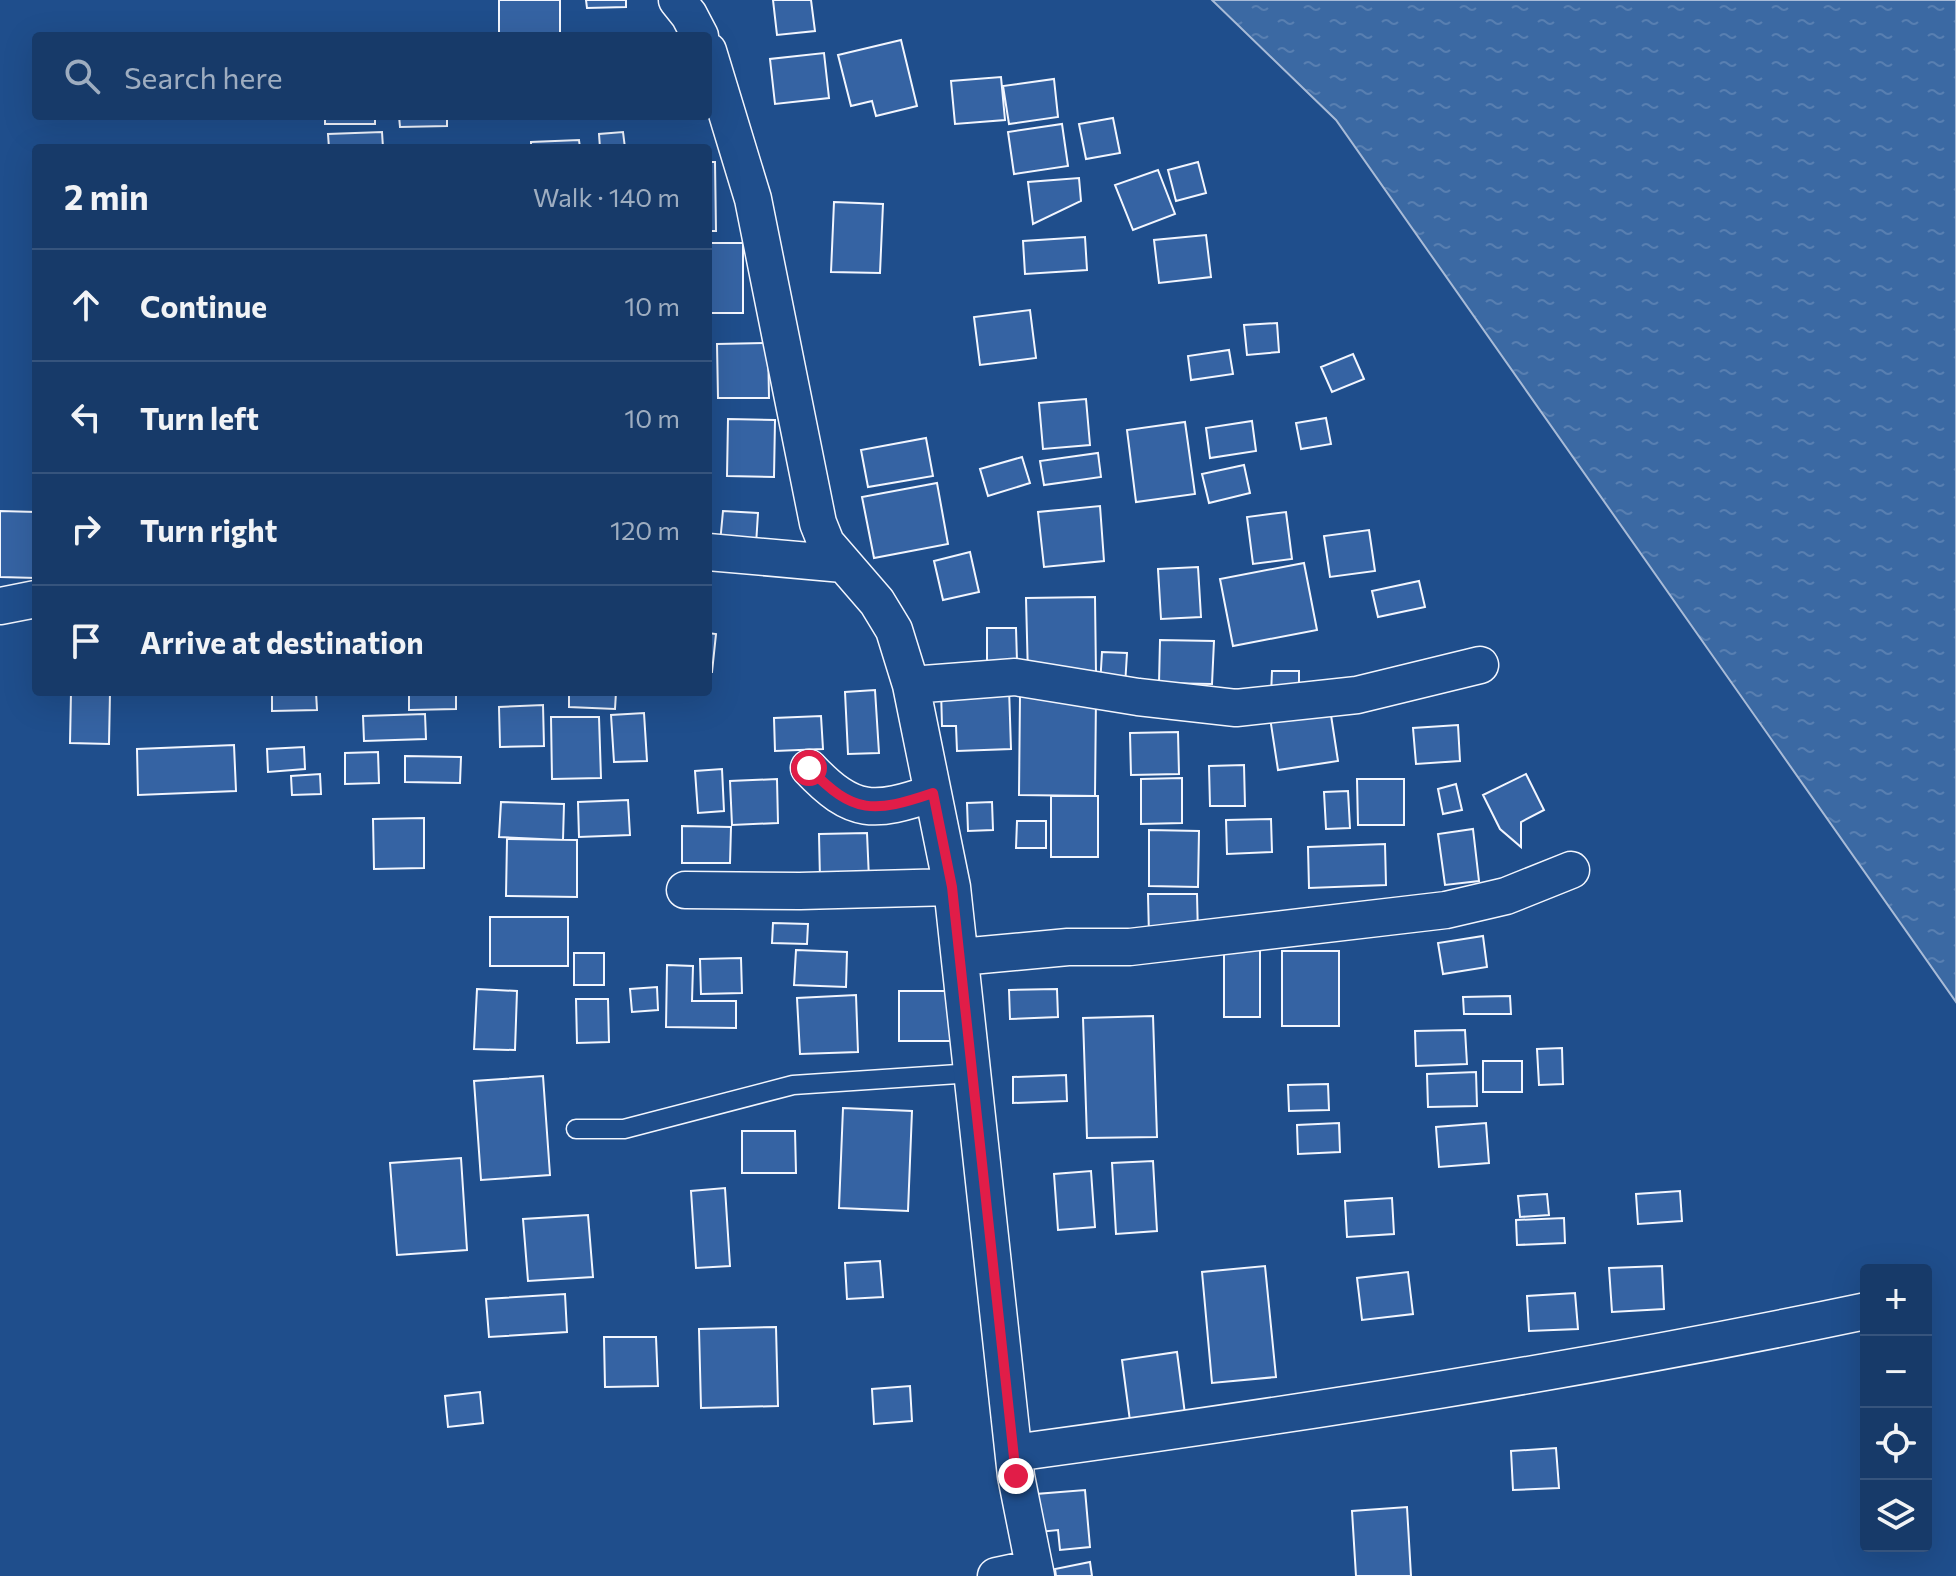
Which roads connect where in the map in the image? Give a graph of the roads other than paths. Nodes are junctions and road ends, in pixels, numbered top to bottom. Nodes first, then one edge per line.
1 (677, 0) edge
2 (698, 32) edge
3 (712, 64) edge
4 (712, 552) edge
5 (843, 564) junction
6 (32, 600) edge
7 (0, 606) edge
8 (1480, 665) dead end
9 (911, 685) junction
10 (809, 768) dead end
11 (933, 793) junction
12 (1571, 870) dead end
13 (952, 887) junction
14 (685, 890) dead end
15 (960, 957) junction
16 (973, 1073) junction
17 (576, 1129) dead end
18 (1860, 1312) edge
19 (1014, 1453) junction
20 (1035, 1572) edge
21 (996, 1576) edge

1 - 2 street
3 - 5 street
4 - 5 street
5 - 9 street
6 - 7 street
8 - 9 street
9 - 11 street
10 - 11 street
11 - 13 street
12 - 15 street
13 - 14 street
13 - 15 street
15 - 16 street
16 - 17 lane
16 - 19 street
18 - 19 street
19 - 20 street
20 - 21 street

